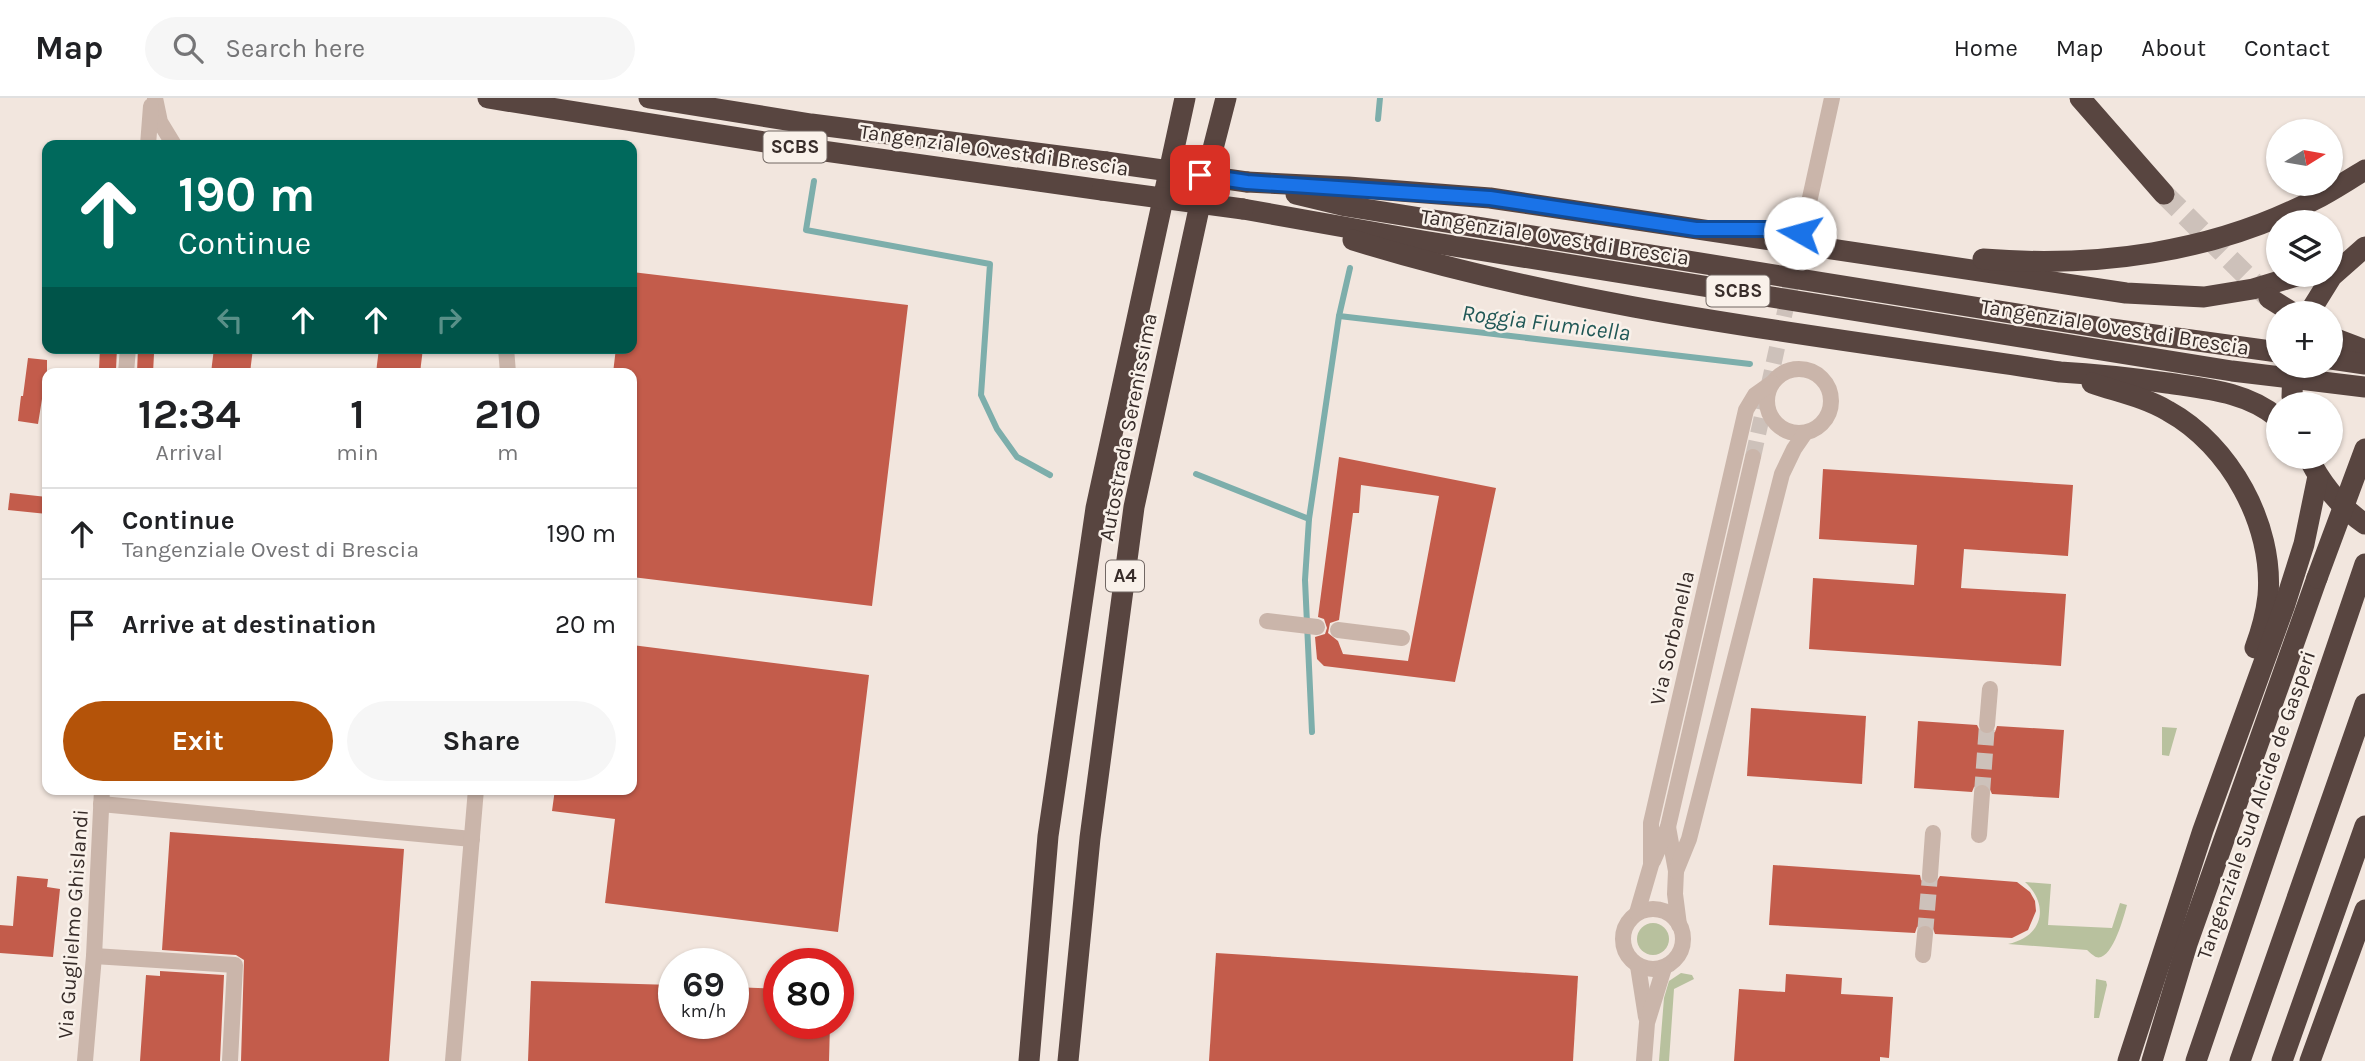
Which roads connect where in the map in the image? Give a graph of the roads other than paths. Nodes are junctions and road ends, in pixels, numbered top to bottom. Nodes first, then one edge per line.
1 (153, 98) edge
2 (488, 98) edge
3 (649, 98) edge
4 (1185, 98) edge
5 (1226, 98) edge
6 (1832, 98) edge
7 (2080, 98) edge
8 (149, 140) edge
9 (171, 140) edge
10 (2365, 170) edge
11 (1247, 182) junction
12 (2164, 194) tunnel mouth
13 (1808, 207) tunnel mouth
14 (1267, 214) junction
15 (1696, 229) junction
16 (2362, 249) edge
17 (2343, 257) edge
18 (2266, 285) edge
19 (2269, 298) tunnel mouth
20 (2277, 301) edge
21 (2312, 301) edge
22 (2343, 342) edge
23 (2266, 350) edge
24 (2365, 350) edge
25 (2343, 361) edge
26 (2365, 364) edge
27 (2060, 372) junction
28 (1772, 383) junction
29 (2365, 387) edge
30 (2266, 410) edge
31 (1805, 433) junction
32 (2365, 449) edge
33 (1753, 457) tunnel mouth
34 (2314, 469) edge
35 (2318, 476) junction
36 (2365, 523) edge
37 (2365, 565) edge
38 (1267, 621) dead end
39 (1317, 627) dead end
40 (1338, 630) dead end
41 (1402, 638) dead end
42 (1990, 689) dead end
43 (2365, 704) edge
44 (1987, 725) tunnel mouth
45 (1982, 793) tunnel mouth
46 (476, 795) edge
47 (102, 797) edge
48 (2365, 826) edge
49 (1668, 828) junction
50 (2203, 830) junction
51 (1934, 832) dead end
52 (1979, 835) dead end
53 (472, 839) junction
54 (1651, 865) junction
55 (1676, 871) junction
56 (1930, 875) tunnel mouth
57 (2365, 910) edge
58 (1637, 913) junction
59 (1679, 925) junction
60 (1926, 934) tunnel mouth
61 (1923, 955) dead end
62 (94, 956) junction
63 (1637, 966) junction
64 (1664, 968) junction
65 (1647, 1023) junction
66 (85, 1061) edge
67 (229, 1061) edge
68 (453, 1061) edge
69 (1029, 1061) edge
70 (1068, 1061) edge
71 (1644, 1061) edge
72 (2128, 1061) edge
73 (2152, 1061) edge
74 (2196, 1061) edge
75 (2240, 1061) edge
76 (2282, 1061) edge
77 (2310, 1061) edge

1 - 8 street
1 - 9 street
2 - 14 highway, Tangenziale Ovest di Brescia / SCBS, bridge
3 - 11 highway, Tangenziale Ovest di Brescia / SCBS, bridge
4 - 69 highway, Autostrada Serenissima / A4
5 - 70 highway, Autostrada Serenissima / A4
6 - 13 street
7 - 12 highway
10 - 15 highway
11 - 15 highway
11 - 23 highway, Tangenziale Ovest di Brescia / SCBS
14 - 27 highway
14 - 29 highway, Tangenziale Ovest di Brescia / SCBS
15 - 18 highway
16 - 17 highway
16 - 21 highway
19 - 20 highway
22 - 24 highway
25 - 26 highway
27 - 30 highway
27 - 50 highway
28 - 31 street
28 - 31 street
28 - 54 street, Via Sorbanella
31 - 55 street
32 - 73 highway, bridge
33 - 49 street
34 - 35 highway
35 - 36 highway
35 - 50 highway
37 - 74 highway, Tangenziale Sud Alcide de Gasperi
38 - 39 street
40 - 41 street
42 - 44 street
43 - 75 highway
45 - 52 street
46 - 53 street
47 - 53 street
47 - 62 street, Via Guglielmo Ghislandi
48 - 76 highway
49 - 54 street
49 - 55 street
50 - 72 highway
51 - 56 street
53 - 68 street
54 - 58 street, Via Sorbanella
55 - 59 street
57 - 77 highway
58 - 59 street
58 - 63 street
59 - 64 street
60 - 61 street
62 - 66 street, Via Guglielmo Ghislandi
62 - 67 street
63 - 64 street
63 - 65 street
64 - 65 street
65 - 71 street

